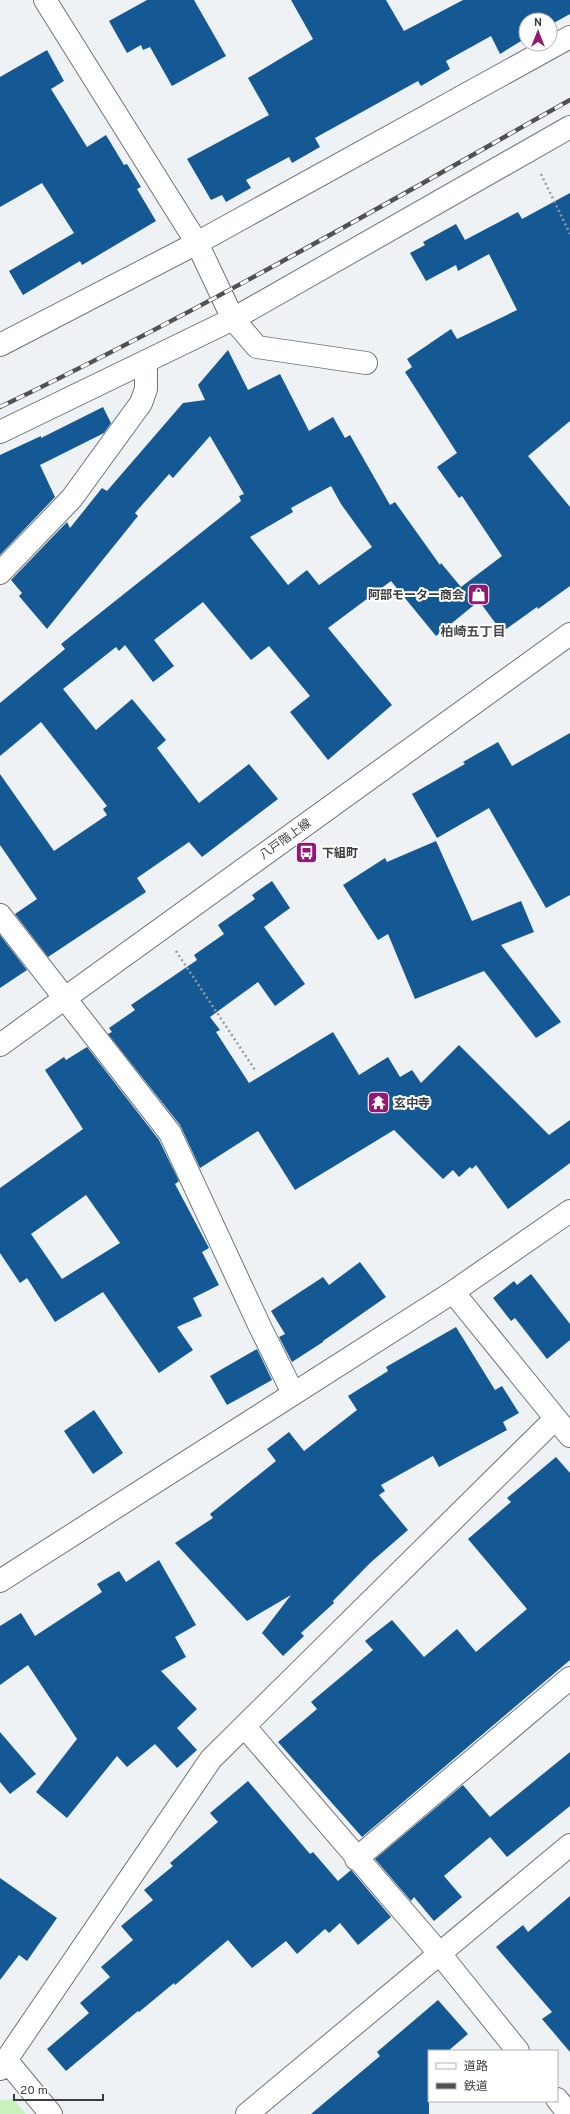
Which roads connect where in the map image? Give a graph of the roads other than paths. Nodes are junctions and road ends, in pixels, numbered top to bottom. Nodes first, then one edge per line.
1 (45, 0) edge
2 (570, 37) edge
3 (570, 127) edge
4 (197, 243) junction
5 (233, 319) junction
6 (0, 344) edge
7 (146, 361) junction
8 (366, 363) dead end
9 (0, 432) edge
10 (0, 573) edge
11 (570, 634) edge
12 (0, 915) edge
13 (64, 998) junction
14 (0, 1044) edge
15 (570, 1211) edge
16 (453, 1292) junction
17 (293, 1393) junction
18 (555, 1419) junction
19 (570, 1436) edge
20 (0, 1581) edge
21 (570, 1678) edge
22 (245, 1727) junction
23 (570, 1845) edge
24 (356, 1859) junction
25 (440, 1954) junction
26 (517, 2050) edge
27 (3, 2064) edge
28 (558, 2100) edge
29 (51, 2114) edge
30 (247, 2114) edge
31 (569, 2114) edge

1 - 4 street
2 - 4 street
3 - 5 street
4 - 5 street
4 - 6 street
5 - 7 street
5 - 8 street
7 - 9 street
7 - 10 street
11 - 13 street, 八戸階上線
12 - 13 street
13 - 14 street, 八戸階上線
13 - 17 street
15 - 16 street
16 - 17 street
16 - 18 street
17 - 20 street
18 - 19 street
18 - 22 street
21 - 24 street
22 - 24 street
22 - 27 street
23 - 25 street
24 - 25 street
25 - 26 street
25 - 30 street
27 - 29 street
28 - 31 street

